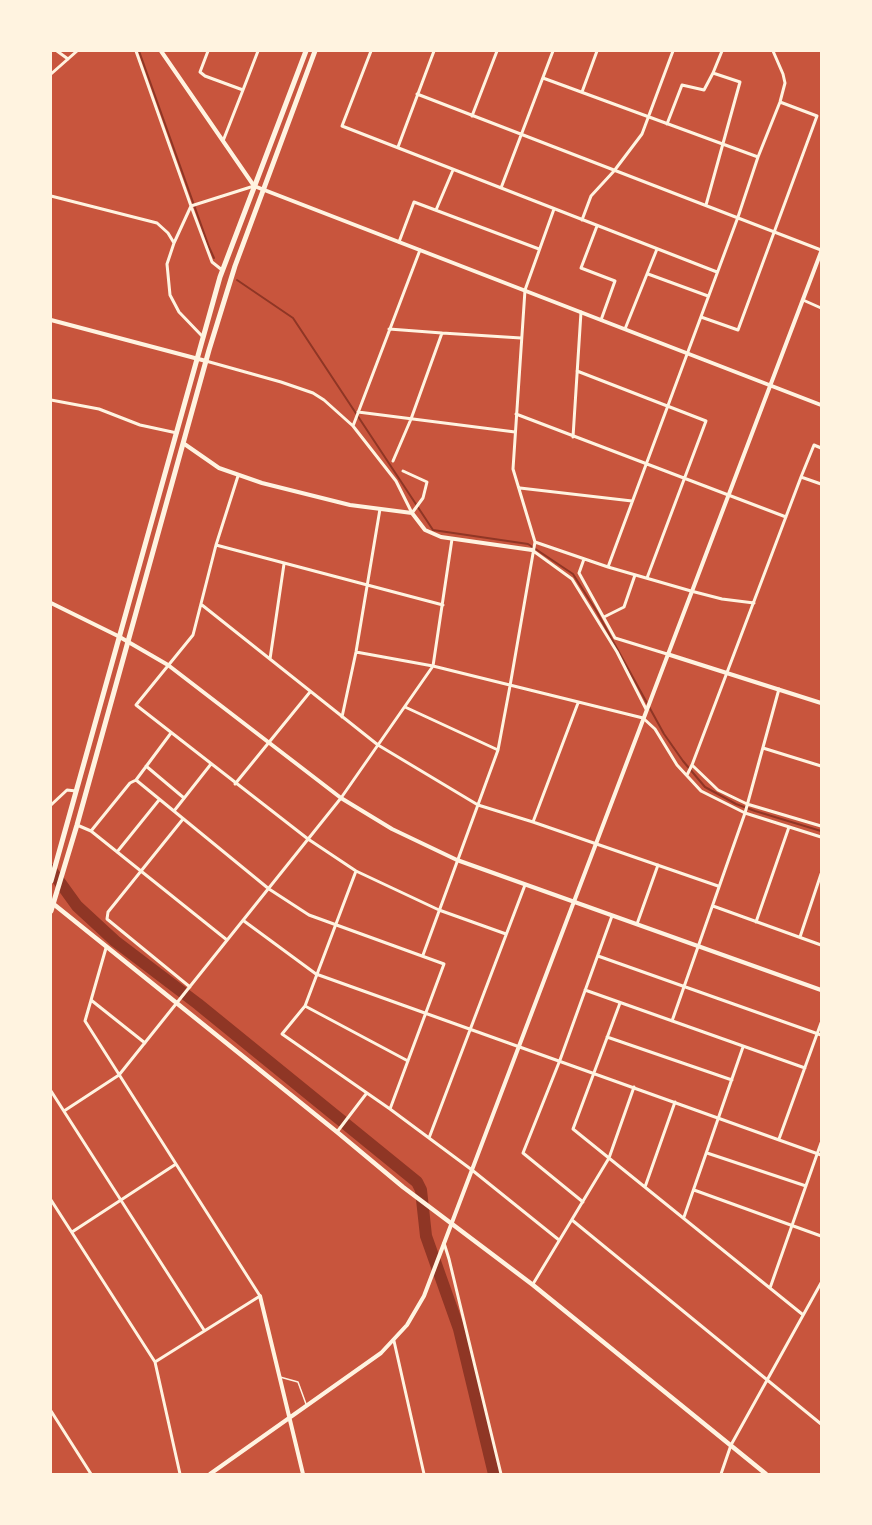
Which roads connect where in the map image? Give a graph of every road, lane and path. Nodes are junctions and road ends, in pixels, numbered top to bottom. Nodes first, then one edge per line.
1 (57, 51) edge
2 (77, 51) edge
3 (136, 51) edge
4 (161, 51) edge
5 (208, 51) edge
6 (258, 51) edge
7 (306, 51) edge
8 (315, 51) edge
9 (371, 51) edge
10 (434, 51) edge
11 (497, 51) edge
12 (553, 51) edge
13 (597, 51) edge
14 (673, 51) edge
15 (722, 51) edge
16 (773, 51) edge
17 (68, 59) junction
18 (713, 73) junction
19 (51, 74) edge
20 (543, 78) junction
21 (243, 90) junction
22 (582, 92) junction
23 (417, 94) junction
24 (780, 102) junction
25 (472, 116) junction
26 (648, 117) junction
27 (667, 124) junction
28 (520, 135) junction
29 (222, 141) junction
30 (724, 144) junction
31 (398, 147) junction
32 (758, 157) junction
33 (453, 170) junction
34 (614, 171) junction
35 (254, 186) junction
36 (501, 188) junction
37 (263, 189) junction
38 (51, 196) edge
39 (193, 205) junction
40 (706, 205) junction
41 (554, 209) junction
42 (436, 210) junction
43 (738, 217) junction
44 (582, 220) junction
45 (597, 226) junction
46 (774, 231) junction
47 (399, 242) junction
48 (174, 243) junction
49 (540, 249) junction
50 (657, 249) junction
51 (420, 250) junction
52 (821, 251) edge
53 (222, 270) junction
54 (717, 272) junction
55 (647, 274) junction
56 (525, 290) junction
57 (708, 296) junction
58 (802, 300) junction
59 (821, 308) edge
60 (581, 312) junction
61 (700, 317) junction
62 (51, 320) edge
63 (601, 320) junction
64 (389, 329) junction
65 (625, 329) junction
66 (442, 333) junction
67 (203, 337) junction
68 (521, 338) junction
69 (688, 353) junction
70 (198, 359) junction
71 (206, 361) junction
72 (577, 372) junction
73 (770, 385) junction
74 (51, 400) edge
75 (668, 405) junction
76 (821, 405) edge
77 (358, 412) junction
78 (516, 414) junction
79 (411, 419) junction
80 (353, 426) junction
81 (515, 432) junction
82 (177, 433) junction
83 (573, 437) junction
84 (183, 443) junction
85 (821, 448) edge
86 (393, 461) dead end
87 (646, 464) junction
88 (403, 471) dead end
89 (238, 476) junction
90 (801, 477) junction
91 (684, 478) junction
92 (821, 484) edge
93 (520, 488) junction
94 (728, 495) junction
95 (632, 501) junction
96 (380, 509) junction
97 (412, 513) junction
98 (786, 517) junction
99 (452, 539) junction
100 (535, 543) junction
101 (216, 545) junction
102 (532, 550) junction
103 (584, 559) junction
104 (284, 564) junction
105 (608, 567) junction
106 (635, 575) junction
107 (647, 578) junction
108 (367, 585) junction
109 (691, 591) junction
110 (51, 603) edge
111 (754, 603) junction
112 (202, 605) junction
113 (443, 605) junction
114 (604, 617) junction
115 (118, 636) junction
116 (128, 643) junction
117 (356, 652) junction
118 (667, 654) junction
119 (270, 659) junction
120 (168, 665) junction
121 (433, 666) junction
122 (728, 673) junction
123 (510, 686) junction
124 (779, 689) junction
125 (311, 692) junction
126 (821, 703) edge
127 (578, 704) junction
128 (405, 707) junction
129 (646, 709) junction
130 (342, 717) junction
131 (643, 718) junction
132 (171, 733) junction
133 (269, 743) junction
134 (378, 746) junction
135 (763, 748) junction
136 (498, 750) junction
137 (211, 764) junction
138 (692, 765) junction
139 (146, 766) junction
140 (821, 766) edge
141 (686, 775) junction
142 (136, 780) junction
143 (235, 783) junction
144 (76, 791) junction
145 (184, 798) junction
146 (341, 798) junction
147 (159, 799) junction
148 (747, 804) junction
149 (51, 805) edge
150 (478, 805) junction
151 (174, 812) junction
152 (745, 813) junction
153 (183, 819) junction
154 (533, 822) junction
155 (77, 825) junction
156 (821, 826) edge
157 (789, 827) junction
158 (91, 831) junction
159 (821, 837) edge
160 (308, 839) junction
161 (595, 843) junction
162 (117, 852) junction
163 (457, 860) junction
164 (658, 865) junction
165 (356, 871) junction
166 (141, 872) junction
167 (821, 874) edge
168 (52, 880) edge
169 (525, 885) junction
170 (718, 886) junction
171 (269, 889) junction
172 (572, 901) junction
173 (52, 903) edge
174 (712, 906) junction
175 (439, 910) junction
176 (51, 911) edge
177 (612, 916) junction
178 (244, 921) junction
179 (756, 922) junction
180 (335, 924) junction
181 (637, 924) junction
182 (506, 934) junction
183 (800, 937) junction
184 (227, 939) junction
185 (821, 945) edge
186 (699, 946) junction
187 (106, 948) junction
188 (423, 955) junction
189 (598, 956) junction
190 (316, 974) junction
191 (684, 986) junction
192 (190, 987) junction
193 (585, 990) junction
194 (821, 990) edge
195 (91, 1000) junction
196 (620, 1002) junction
197 (177, 1003) junction
198 (305, 1006) junction
199 (426, 1013) junction
200 (672, 1021) junction
201 (821, 1023) edge
202 (469, 1029) junction
203 (819, 1034) edge
204 (607, 1037) junction
205 (145, 1043) junction
206 (519, 1046) junction
207 (743, 1047) junction
208 (408, 1060) junction
209 (560, 1060) junction
210 (805, 1068) junction
211 (594, 1073) junction
212 (119, 1075) junction
213 (732, 1080) junction
214 (634, 1087) junction
215 (51, 1091) edge
216 (366, 1094) junction
217 (675, 1102) junction
218 (390, 1109) junction
219 (64, 1111) junction
220 (719, 1118) junction
221 (337, 1132) junction
222 (429, 1138) junction
223 (779, 1139) junction
224 (821, 1143) edge
225 (707, 1153) junction
226 (819, 1154) edge
227 (609, 1158) junction
228 (176, 1164) junction
229 (472, 1170) junction
230 (806, 1186) junction
231 (645, 1187) junction
232 (693, 1190) junction
233 (51, 1200) edge
234 (121, 1200) junction
235 (583, 1202) junction
236 (684, 1217) junction
237 (572, 1220) junction
238 (451, 1222) junction
239 (793, 1226) junction
240 (72, 1232) junction
241 (821, 1236) edge
242 (560, 1240) junction
243 (443, 1242) junction
244 (821, 1283) edge
245 (533, 1285) junction
246 (770, 1288) junction
247 (260, 1296) junction
248 (802, 1314) junction
249 (204, 1330) junction
250 (394, 1341) junction
251 (155, 1362) junction
252 (279, 1377) junction
253 (767, 1381) junction
254 (306, 1405) junction
255 (51, 1411) edge
256 (289, 1417) junction
257 (821, 1424) edge
258 (732, 1445) junction
259 (91, 1474) edge
260 (180, 1474) edge
261 (210, 1474) edge
262 (303, 1474) edge
263 (424, 1474) edge
264 (501, 1474) edge
265 (721, 1474) edge
266 (766, 1474) edge

1 - 17 street
2 - 17 street
3 - 39 street
4 - 29 street
5 - 21 street
6 - 21 street
7 - 35 highway
8 - 37 highway
9 - 31 street
10 - 23 street
11 - 25 street
12 - 20 street
13 - 22 street
14 - 26 street
15 - 18 street
16 - 24 street
17 - 19 street
18 - 27 street
18 - 30 street
20 - 22 street
20 - 28 street
21 - 29 street
22 - 26 street
23 - 25 street
23 - 31 street
24 - 32 street
24 - 46 street
25 - 28 street
26 - 27 street
26 - 34 street
27 - 30 street
28 - 34 street
28 - 36 street
29 - 35 street
30 - 32 street
30 - 40 street
31 - 33 street
32 - 43 street
33 - 36 street
33 - 42 street
34 - 40 street
34 - 44 street
35 - 37 street
35 - 39 street
35 - 53 highway
36 - 41 street
37 - 47 street
37 - 71 highway
38 - 48 street
39 - 48 street
39 - 53 street
40 - 43 street
41 - 44 street
41 - 49 street
42 - 47 street
42 - 49 street
43 - 46 street
43 - 54 street
44 - 45 street
45 - 50 street
45 - 63 street
46 - 52 street
46 - 61 street
47 - 51 street
48 - 67 street
49 - 56 street
50 - 54 street
50 - 55 street
51 - 56 street
51 - 64 street
52 - 58 street
53 - 67 highway
54 - 57 street
55 - 57 street
55 - 65 street
56 - 60 street
56 - 68 street
57 - 61 street
58 - 59 street
58 - 73 street
60 - 63 street
60 - 72 street
61 - 69 street
62 - 70 street
63 - 65 street
64 - 66 street
64 - 77 street
65 - 69 street
66 - 68 street
66 - 79 street
67 - 70 highway
68 - 78 street
69 - 73 street
69 - 75 street
70 - 71 street
70 - 82 highway
71 - 80 street
71 - 84 highway
72 - 75 street
72 - 83 street
73 - 76 street
73 - 94 street
74 - 82 street
75 - 87 street
75 - 91 street
77 - 79 street
77 - 80 street
78 - 81 street
78 - 83 street
79 - 81 street
79 - 86 street
80 - 97 street
81 - 93 street
82 - 115 highway
83 - 87 street
84 - 89 street
84 - 116 highway
85 - 90 street
87 - 91 street
87 - 95 street
88 - 97 street
89 - 96 street
89 - 101 street
90 - 92 street
90 - 98 street
91 - 94 street
91 - 107 street
93 - 95 street
93 - 100 street
94 - 98 street
94 - 109 street
95 - 105 street
96 - 97 street
96 - 108 street
97 - 99 street
98 - 111 street
99 - 102 street
99 - 113 street
100 - 102 street
100 - 103 street
101 - 104 street
101 - 112 street
102 - 123 street
102 - 129 street
103 - 105 street
103 - 114 street
104 - 108 street
104 - 119 street
105 - 106 street
106 - 107 street
106 - 114 street
107 - 109 street
108 - 113 street
108 - 117 street
109 - 111 street
109 - 118 street
110 - 115 street
111 - 122 street
112 - 119 street
112 - 120 street
113 - 121 street
114 - 118 street
115 - 116 street
115 - 144 highway
116 - 120 street
116 - 155 highway
117 - 121 street
117 - 130 street
118 - 122 street
118 - 129 street
119 - 125 street
120 - 132 street
120 - 133 street
121 - 123 street
121 - 128 street
122 - 124 street
122 - 138 street
123 - 127 street
123 - 136 street
124 - 126 street
124 - 135 street
125 - 130 street
125 - 133 street
127 - 131 street
127 - 154 street
128 - 134 street
128 - 136 street
129 - 131 street
130 - 134 street
131 - 141 street
131 - 161 street
132 - 137 street
132 - 139 street
133 - 143 street
133 - 146 street
134 - 146 street
134 - 150 street
135 - 140 street
135 - 148 street
136 - 150 street
137 - 143 street
137 - 145 street
138 - 141 street
138 - 148 street
139 - 142 street
139 - 145 street
141 - 152 street
142 - 147 street
142 - 158 street
143 - 160 street
144 - 149 street
144 - 168 highway
145 - 151 street
146 - 160 street
146 - 163 street
147 - 151 street
147 - 162 street
148 - 152 street
148 - 156 street
150 - 154 street
150 - 163 street
151 - 153 street
152 - 157 street
152 - 170 street
153 - 166 street
153 - 171 street
154 - 161 street
155 - 158 street
155 - 173 highway
157 - 159 street
157 - 179 street
158 - 162 street
160 - 165 street
160 - 171 street
161 - 164 street
161 - 172 street
162 - 166 street
163 - 169 street
163 - 175 street
164 - 170 street
164 - 181 street
165 - 175 street
165 - 180 street
166 - 184 street
166 - 192 street
167 - 183 street
169 - 172 street
169 - 182 street
170 - 174 street
171 - 178 street
171 - 180 street
172 - 177 street
172 - 206 street
173 - 176 highway
173 - 187 main road
174 - 179 street
174 - 186 street
175 - 182 street
175 - 188 street
177 - 181 street
177 - 189 street
178 - 184 street
178 - 190 street
179 - 183 street
180 - 188 street
180 - 190 street
181 - 186 street
182 - 202 street
183 - 185 street
184 - 192 street
186 - 191 street
186 - 194 street
187 - 195 street
187 - 197 main road
188 - 199 street
189 - 191 street
189 - 193 street
190 - 198 street
190 - 199 street
191 - 200 street
191 - 203 street
192 - 197 street
193 - 196 street
193 - 209 street
195 - 205 street
195 - 212 street
196 - 200 street
196 - 204 street
197 - 205 street
197 - 221 main road
198 - 208 street
198 - 216 street
199 - 202 street
199 - 208 street
200 - 207 street
201 - 203 street
202 - 206 street
202 - 222 street
203 - 210 street
204 - 211 street
204 - 213 street
205 - 212 street
206 - 209 street
206 - 229 street
207 - 210 street
207 - 213 street
208 - 218 street
209 - 211 street
209 - 235 street
210 - 223 street
211 - 214 street
211 - 227 street
212 - 219 street
212 - 228 street
213 - 220 street
214 - 217 street
214 - 227 street
215 - 219 street
216 - 218 street
216 - 221 street
217 - 220 street
217 - 231 street
218 - 222 street
219 - 234 street
220 - 223 street
220 - 225 street
221 - 238 main road
222 - 229 street
223 - 226 street
224 - 226 street
225 - 230 street
225 - 232 street
226 - 230 street
227 - 231 street
227 - 235 street
228 - 234 street
228 - 247 street
229 - 238 street
229 - 242 street
230 - 239 street
231 - 236 street
232 - 236 street
232 - 239 street
233 - 240 street
234 - 240 street
234 - 249 street
235 - 237 street
236 - 246 street
237 - 242 street
237 - 253 street
238 - 243 street
238 - 245 main road
239 - 241 street
239 - 246 street
240 - 251 street
242 - 245 street
243 - 250 street
243 - 264 street
244 - 248 street
245 - 258 main road
246 - 248 street
247 - 249 street
247 - 252 street
248 - 253 street
249 - 251 street
250 - 254 street
250 - 263 street
251 - 260 street
252 - 254 lane
252 - 256 street
253 - 257 street
253 - 258 street
254 - 256 street
255 - 259 street
256 - 261 street
256 - 262 street
258 - 265 street
258 - 266 main road

